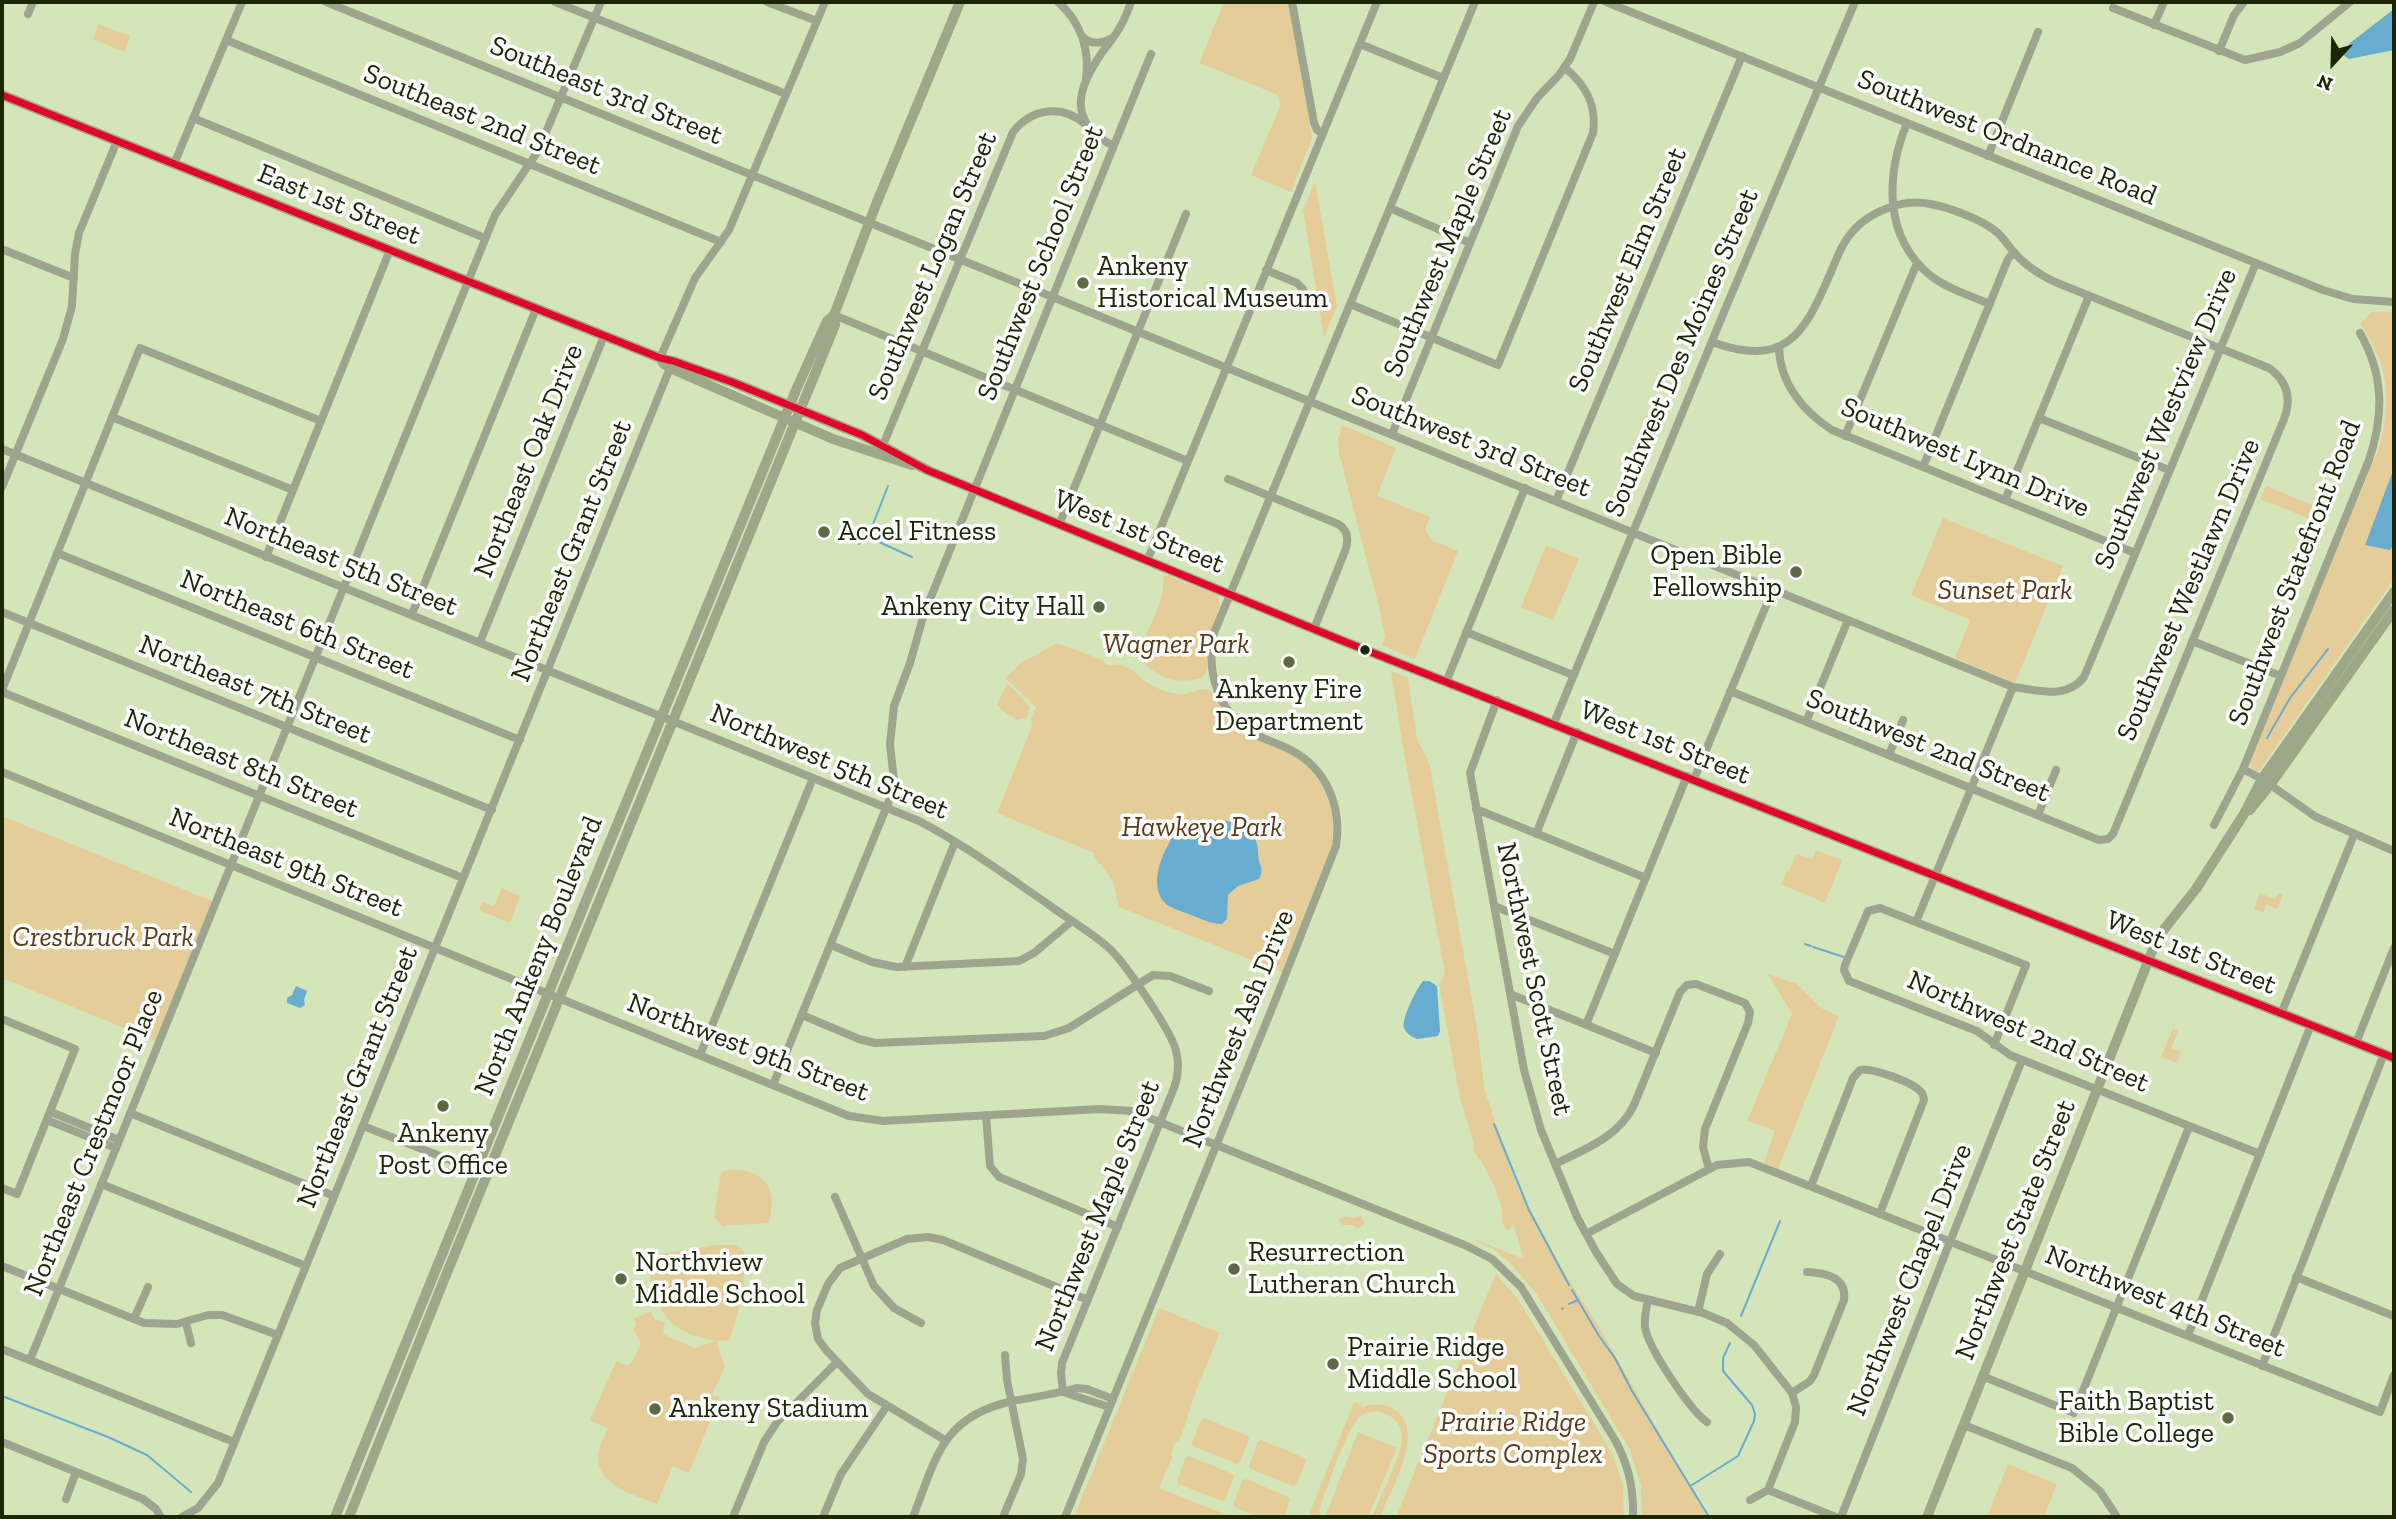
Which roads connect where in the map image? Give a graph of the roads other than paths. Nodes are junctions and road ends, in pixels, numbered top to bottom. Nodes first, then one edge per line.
1 (33, 2) edge
2 (242, 2) edge
3 (326, 2) edge
4 (555, 2) edge
5 (601, 2) edge
6 (767, 2) edge
7 (825, 2) edge
8 (960, 2) edge
9 (1058, 2) edge
10 (1132, 2) edge
11 (1292, 2) edge
12 (1377, 2) edge
13 (1475, 2) edge
14 (1594, 2) edge
15 (1606, 2) edge
16 (1855, 2) edge
17 (2164, 2) edge
18 (2244, 2) edge
19 (2350, 2) edge
20 (2113, 8) dead end
21 (28, 13) dead end
22 (594, 18) junction
23 (817, 21) junction
24 (2154, 25) junction
25 (2038, 32) dead end
26 (1081, 33) junction
27 (1116, 35) junction
28 (226, 40) junction
29 (1360, 44) junction
30 (2219, 51) junction
31 (1151, 54) dead end
32 (1742, 56) junction
33 (1565, 68) junction
34 (1443, 78) junction
35 (1085, 86) junction
36 (1818, 87) junction
37 (786, 94) junction
38 (2, 95) edge
39 (561, 98) junction
40 (1081, 100) junction
41 (1063, 112) junction
42 (193, 118) junction
43 (1907, 123) junction
44 (1085, 124) junction
45 (1323, 133) junction
46 (117, 141) junction
47 (1113, 146) junction
48 (1988, 156) junction
49 (174, 164) junction
50 (530, 165) junction
51 (753, 174) junction
52 (1893, 206) junction
53 (1390, 208) junction
54 (1186, 214) dead end
55 (869, 222) junction
56 (485, 238) junction
57 (721, 242) junction
58 (1470, 243) junction
59 (4, 250) dead end
60 (390, 250) junction
61 (2014, 252) junction
62 (960, 259) junction
63 (1917, 263) junction
64 (2256, 263) junction
65 (1266, 270) junction
66 (74, 278) junction
67 (468, 282) junction
68 (1303, 289) dead end
69 (2089, 296) junction
70 (1052, 297) junction
71 (2394, 302) edge
72 (1350, 304) junction
73 (1990, 304) junction
74 (536, 309) junction
75 (834, 315) junction
76 (1138, 332) junction
77 (2360, 333) dead end
78 (604, 336) junction
79 (1432, 338) junction
80 (1712, 342) junction
81 (1779, 348) junction
82 (2220, 348) junction
83 (922, 351) junction
84 (660, 358) junction
85 (1227, 366) junction
86 (670, 368) junction
87 (1014, 390) junction
88 (1310, 400) junction
89 (792, 415) junction
90 (112, 417) junction
91 (2039, 418) junction
92 (321, 421) junction
93 (1100, 424) junction
94 (1392, 434) junction
95 (1845, 436) junction
96 (2, 449) edge
97 (881, 451) junction
98 (15, 455) junction
99 (1188, 461) junction
100 (1923, 467) junction
101 (2169, 470) junction
102 (1232, 482) dead end
103 (85, 483) junction
104 (2, 487) edge
105 (1525, 488) junction
106 (974, 489) junction
107 (293, 490) junction
108 (1270, 496) junction
109 (1556, 500) junction
110 (2005, 500) junction
111 (1059, 525) junction
112 (1633, 532) junction
113 (57, 553) junction
114 (2135, 553) junction
115 (266, 556) junction
116 (1147, 561) junction
117 (344, 587) junction
118 (1773, 589) junction
119 (2394, 592) edge
120 (1230, 595) junction
121 (2394, 610) edge
122 (2, 612) edge
123 (412, 614) junction
124 (1848, 620) junction
125 (29, 623) junction
126 (1314, 629) junction
127 (1466, 632) junction
128 (2192, 641) junction
129 (480, 642) junction
130 (315, 657) junction
131 (549, 670) junction
132 (1573, 675) junction
133 (2281, 676) junction
134 (1447, 680) junction
135 (2013, 687) junction
136 (2, 691) edge
137 (1730, 691) junction
138 (2059, 692) joint
139 (1497, 700) junction
140 (667, 718) junction
141 (1903, 720) dead end
142 (1806, 722) junction
143 (1554, 723) junction
144 (287, 727) junction
145 (1577, 732) junction
146 (520, 740) junction
147 (1889, 755) junction
148 (2243, 769) junction
149 (2056, 770) dead end
150 (2, 772) edge
151 (813, 778) junction
152 (1691, 778) junction
153 (2266, 782) junction
154 (1971, 788) junction
155 (258, 797) junction
156 (886, 808) junction
157 (1476, 809) junction
158 (492, 810) junction
159 (2038, 815) junction
160 (2214, 825) dead end
161 (1536, 834) junction
162 (2354, 835) junction
163 (2108, 839) joint
164 (954, 842) junction
165 (2394, 851) edge
166 (231, 865) junction
167 (1935, 876) junction
168 (463, 878) junction
169 (1646, 878) junction
170 (1494, 906) junction
171 (1072, 921) junction
172 (1916, 922) junction
173 (831, 945) junction
174 (435, 948) junction
175 (2394, 948) edge
176 (1615, 954) junction
177 (2147, 960) junction
178 (905, 967) junction
179 (1137, 984) junction
180 (1209, 992) dead end
181 (1510, 994) junction
182 (554, 996) junction
183 (2281, 1014) junction
184 (802, 1015) junction
185 (2, 1019) edge
186 (1586, 1025) junction
187 (2311, 1026) junction
188 (2356, 1043) junction
189 (1994, 1045) junction
190 (1656, 1053) junction
191 (700, 1055) junction
192 (2389, 1056) edge
193 (2022, 1060) junction
194 (773, 1085) junction
195 (2096, 1090) junction
196 (130, 1113) junction
197 (986, 1115) junction
198 (49, 1116) junction
199 (1161, 1122) junction
200 (363, 1126) junction
201 (2189, 1126) junction
202 (118, 1144) junction
203 (1216, 1145) junction
204 (2260, 1154) junction
205 (1555, 1164) junction
206 (1709, 1169) junction
207 (477, 1171) junction
208 (488, 1175) junction
209 (101, 1184) junction
210 (1811, 1186) junction
211 (2, 1188) edge
212 (334, 1196) junction
213 (835, 1197) dead end
214 (1880, 1213) junction
215 (1118, 1227) junction
216 (1586, 1234) junction
217 (1950, 1241) junction
218 (1720, 1254) dead end
219 (862, 1258) junction
220 (2, 1266) edge
221 (306, 1266) junction
222 (2025, 1270) junction
223 (1807, 1272) dead end
224 (2296, 1277) junction
225 (148, 1287) dead end
226 (58, 1289) junction
227 (1088, 1300) junction
228 (1648, 1300) junction
229 (2118, 1307) junction
230 (1698, 1312) junction
231 (2394, 1316) edge
232 (134, 1319) junction
233 (186, 1323) junction
234 (921, 1323) dead end
235 (278, 1335) junction
236 (2188, 1335) junction
237 (191, 1343) dead end
238 (2, 1349) edge
239 (1005, 1354) dead end
240 (30, 1360) junction
241 (837, 1362) junction
242 (2262, 1366) junction
243 (2394, 1375) edge
244 (1982, 1376) junction
245 (1063, 1392) junction
246 (1792, 1392) junction
247 (1012, 1402) junction
248 (1111, 1403) junction
249 (887, 1406) junction
250 (1707, 1422) dead end
251 (1964, 1425) junction
252 (945, 1440) junction
253 (2, 1442) edge
254 (234, 1442) junction
255 (76, 1472) junction
256 (1768, 1490) junction
257 (66, 1499) dead end
258 (1751, 1500) dead end
259 (161, 1517) edge
260 (182, 1517) edge
261 (335, 1517) edge
262 (349, 1517) edge
263 (733, 1517) edge
264 (823, 1517) edge
265 (912, 1517) edge
266 (1003, 1517) edge
267 (1065, 1517) edge
268 (1633, 1517) edge
269 (1838, 1517) edge
270 (1927, 1517) edge
271 (2117, 1517) edge

1 - 21 street
2 - 28 street
3 - 39 street, Southeast 3rd Street
4 - 22 street
5 - 22 street, Northeast Crestmoor Place
6 - 23 street
7 - 23 street
8 - 55 main road, North Ankeny Boulevard
9 - 26 street
10 - 27 street
11 - 45 street
12 - 29 street
13 - 34 street, Northwest Ash Drive
14 - 33 street, Southwest Maple Street
15 - 32 street, Southwest Ordnance Road
16 - 36 street, Southwest Des Moines Street
17 - 24 street
18 - 30 street
19 - 30 street
20 - 24 street
22 - 37 street
22 - 39 street, Northeast Crestmoor Place
23 - 37 street
24 - 30 street
25 - 48 street
26 - 27 street
26 - 35 street
27 - 35 street
28 - 42 street
28 - 50 street, Southeast 2nd Street
29 - 34 street
29 - 45 street
31 - 47 street, Southwest School Street
32 - 36 street, Southwest Ordnance Road
32 - 109 street, Southwest Elm Street
33 - 58 street, Southwest Maple Street
33 - 79 street
34 - 53 street, Northwest Ash Drive
35 - 40 street
36 - 43 street, Southwest Ordnance Road
36 - 80 street, Southwest Des Moines Street
37 - 51 street
38 - 46 main road, East 1st Street
39 - 50 street, Northeast Crestmoor Place
39 - 51 street, Southeast 3rd Street
40 - 41 street
40 - 44 street
41 - 44 street
41 - 62 street, Southwest Logan Street
42 - 49 street
42 - 56 street
43 - 48 street, Southwest Ordnance Road
43 - 52 street
44 - 47 street
45 - 65 street
46 - 49 main road, East 1st Street
46 - 66 street
47 - 70 street, Southwest School Street
48 - 64 street, Southwest Ordnance Road
49 - 60 main road, East 1st Street
50 - 56 street, Northeast Crestmoor Place
50 - 57 street, Southeast 2nd Street
51 - 55 street, Southeast 3rd Street
51 - 57 street
52 - 61 street
52 - 63 street
52 - 81 street
53 - 58 street
53 - 72 street, Northwest Ash Drive
54 - 76 street
55 - 62 street, Southwest 3rd Street
55 - 75 main road, North Ankeny Boulevard
56 - 67 street, Northeast Crestmoor Place
57 - 84 street
58 - 79 street, Southwest Maple Street
59 - 66 street
60 - 67 main road, East 1st Street
60 - 92 street
61 - 69 street
61 - 73 street
62 - 70 street, Southwest 3rd Street
62 - 83 street, Southwest Logan Street
63 - 73 street
63 - 95 street
64 - 71 street, Southwest Ordnance Road
64 - 82 street, Southwest Westview Drive
65 - 68 street
65 - 85 street
66 - 98 street
67 - 74 main road, East 1st Street
67 - 117 street, Northeast Crestmoor Place
69 - 82 street
69 - 91 street
70 - 76 street, Southwest 3rd Street
70 - 87 street, Southwest School Street
72 - 79 street
72 - 88 street, Northwest Ash Drive
73 - 100 street
74 - 78 main road, East 1st Street
74 - 123 street
75 - 83 street
75 - 89 main road, North Ankeny Boulevard
76 - 85 street, Southwest 3rd Street
76 - 93 street
77 - 133 street, Southwest Statefront Road
78 - 84 main road, East 1st Street
78 - 129 street, Northeast Oak Drive
79 - 94 street, Southwest Maple Street
80 - 81 street
80 - 112 street, Southwest Des Moines Street
81 - 95 street, Southwest Lynn Drive
82 - 101 street, Southwest Westview Drive
82 - 128 street, Southwest Westlawn Drive
83 - 87 street
83 - 97 street, Southwest Logan Street
84 - 86 main road, East 1st Street
84 - 89 main road, East 1st Street
85 - 88 street, Southwest 3rd Street
85 - 99 street
86 - 89 main road, East 1st Street
86 - 131 street, Northeast Grant Street
87 - 93 street
87 - 106 street, Southwest School Street
88 - 94 street, Southwest 3rd Street
88 - 108 street, Northwest Ash Drive
89 - 97 main road, West 1st Street
89 - 140 main road, North Ankeny Boulevard
90 - 92 street
90 - 103 street
90 - 107 street
91 - 101 street
91 - 110 street
92 - 107 street
93 - 99 street
93 - 111 street
94 - 105 street, Southwest 3rd Street
95 - 100 street, Southwest Lynn Drive
96 - 98 street, Northeast 5th Street
97 - 106 main road, West 1st Street
98 - 103 street, Northeast 5th Street
98 - 104 street
99 - 116 street
100 - 110 street, Southwest Lynn Drive
101 - 114 street, Southwest Westview Drive
102 - 108 street
103 - 113 street
103 - 115 street, Northeast 5th Street
105 - 109 street, Southwest 3rd Street
105 - 127 street
106 - 111 main road, West 1st Street
106 - 156 street, Southwest School Street
107 - 115 street
108 - 120 street, Northwest Ash Drive
108 - 126 street
109 - 112 street, Southwest 3rd Street
110 - 114 street, Southwest Lynn Drive
111 - 116 main road, West 1st Street
112 - 118 street, Southwest 3rd Street
112 - 132 street, Southwest Des Moines Street
113 - 125 street
113 - 130 street, Northeast 6th Street
114 - 138 street, Southwest Westview Drive
115 - 117 street, Northeast 5th Street
116 - 120 main road, West 1st Street
117 - 123 street, Northeast 5th Street
117 - 130 street, Northeast Crestmoor Place
118 - 124 street, Southwest 3rd Street
118 - 137 street
119 - 153 main road
120 - 126 main road, West 1st Street
120 - 203 street, Northwest Ash Drive
121 - 153 main road
122 - 125 street, Northeast 7th Street
123 - 129 street, Northeast 5th Street
124 - 135 street, Southwest 3rd Street
124 - 142 street
125 - 136 street
125 - 144 street, Northeast 7th Street
126 - 134 main road, West 1st Street
127 - 132 street
127 - 134 street
128 - 133 street
128 - 163 street, Southwest Westlawn Drive
129 - 131 street, Northeast 5th Street
130 - 144 street, Northeast Crestmoor Place
130 - 146 street, Northeast 6th Street
131 - 140 street, Northeast 5th Street
131 - 146 street, Northeast Grant Street
132 - 143 street, Southwest Des Moines Street
133 - 148 street, Southwest Statefront Road
134 - 139 main road, West 1st Street
135 - 138 street, Southwest 3rd Street
135 - 154 street
136 - 155 street, Northeast 8th Street
137 - 142 street, Southwest 2nd Street
137 - 152 street
139 - 143 main road, West 1st Street
139 - 157 street, Northwest Scott Street
140 - 151 street, Northwest 5th Street
140 - 182 main road, North Ankeny Boulevard
141 - 147 street
142 - 147 street, Southwest 2nd Street
143 - 145 main road, West 1st Street
144 - 155 street, Northeast Crestmoor Place
144 - 158 street, Northeast 7th Street
145 - 152 main road, West 1st Street
145 - 161 street
146 - 158 street, Northeast Grant Street
147 - 154 street, Southwest 2nd Street
148 - 153 street
148 - 160 street, Southwest Statefront Road
149 - 159 street
150 - 166 street, Northeast 9th Street
151 - 156 street, Northwest 5th Street
151 - 191 street
152 - 167 main road, West 1st Street
152 - 169 street
153 - 162 street
153 - 177 main road, Northwest State Street
154 - 159 street, Southwest 2nd Street
154 - 167 street
155 - 166 street, Northeast Crestmoor Place
155 - 168 street, Northeast 8th Street
156 - 164 street, Northwest 5th Street
156 - 173 street, Southwest School Street
157 - 161 street
157 - 170 street, Northwest Scott Street
158 - 168 street, Northeast Grant Street
159 - 163 street, Southwest 2nd Street
161 - 169 street
162 - 165 street
162 - 183 street
164 - 171 street, Northwest 5th Street
164 - 178 street
166 - 174 street, Northeast 9th Street
166 - 196 street, Northeast Crestmoor Place
167 - 172 street
167 - 177 main road, West 1st Street
168 - 174 street, Northeast Grant Street
169 - 176 street
170 - 176 street
170 - 181 street, Northwest Scott Street
171 - 178 street
171 - 179 street, Northwest 5th Street
172 - 189 street
172 - 189 street, Northwest 2nd Street
173 - 178 street
173 - 184 street, Southwest School Street
174 - 182 street, Northeast 9th Street
174 - 200 street, Northeast Grant Street
175 - 188 street
176 - 186 street
177 - 183 main road, West 1st Street
177 - 195 main road, Northwest State Street
179 - 180 street
179 - 184 street
179 - 199 street, Northwest Maple Street
181 - 186 street
181 - 205 street, Northwest Scott Street
182 - 191 street, Northwest 9th Street
182 - 207 main road, North Ankeny Boulevard
182 - 208 main road, North Ankeny Boulevard
183 - 187 main road, West 1st Street
184 - 194 street, Southwest School Street
185 - 198 street
186 - 190 street
187 - 188 main road, West 1st Street
187 - 204 street
188 - 192 main road, West 1st Street
189 - 193 street, Northwest 2nd Street
190 - 205 street
190 - 206 street
191 - 194 street, Northwest 9th Street
192 - 224 street
193 - 195 street, Northwest 2nd Street
193 - 217 street, Northwest Chapel Drive
194 - 197 street, Northwest 9th Street
195 - 201 street, Northwest 2nd Street
195 - 222 main road, Northwest State Street
196 - 202 street, Northeast Crestmoor Place
196 - 212 street
197 - 199 street, Northwest 9th Street
197 - 215 street
198 - 202 street
198 - 211 street
199 - 203 street, Northwest 9th Street
199 - 215 street, Northwest Maple Street
200 - 207 street
200 - 212 street, Northeast Grant Street
201 - 204 street, Northwest 2nd Street
201 - 229 street
202 - 209 street, Northeast Crestmoor Place
203 - 248 street, Northwest Ash Drive
203 - 268 street, Northwest 9th Street
204 - 236 street
205 - 216 street, Northwest Scott Street
206 - 210 street, Northwest 4th Street
206 - 216 street, Northwest 4th Street
207 - 208 street
207 - 261 main road, North Ankeny Boulevard
208 - 262 main road, North Ankeny Boulevard
209 - 221 street
209 - 226 street, Northeast Crestmoor Place
210 - 214 street, Northwest 4th Street
210 - 214 street
212 - 221 street, Northeast Grant Street
213 - 219 street
214 - 217 street, Northwest 4th Street
215 - 227 street, Northwest Maple Street
216 - 228 street, Northwest Scott Street
217 - 222 street, Northwest 4th Street
217 - 269 street, Northwest Chapel Drive
218 - 230 street
219 - 227 street
219 - 234 street
219 - 241 street
220 - 226 street
221 - 235 street, Northeast Grant Street
222 - 229 street, Northwest 4th Street
222 - 244 main road, Northwest State Street
223 - 246 street
224 - 231 street
224 - 242 street
225 - 232 street
226 - 232 street
226 - 240 street, Northeast Crestmoor Place
227 - 245 street, Northwest Maple Street
228 - 230 street, Northwest Scott Street
228 - 250 street
229 - 236 street, Northwest 4th Street
229 - 244 street
230 - 246 street, Northwest Scott Street
232 - 233 street
233 - 235 street
233 - 237 street
235 - 254 street, Northeast Grant Street
236 - 242 street, Northwest 4th Street
238 - 240 street
239 - 247 street
240 - 254 street
241 - 249 street
241 - 263 street
242 - 243 street, Northwest 4th Street
244 - 251 main road, Northwest State Street
245 - 247 street
245 - 248 street
246 - 256 street
247 - 252 street
247 - 266 street
248 - 267 street, Northwest Ash Drive
249 - 252 street
249 - 264 street
251 - 270 main road, Northwest State Street
251 - 271 street
252 - 265 street
253 - 255 street
254 - 260 street, Northeast Grant Street
255 - 257 street
255 - 259 street
256 - 258 street
256 - 269 street

